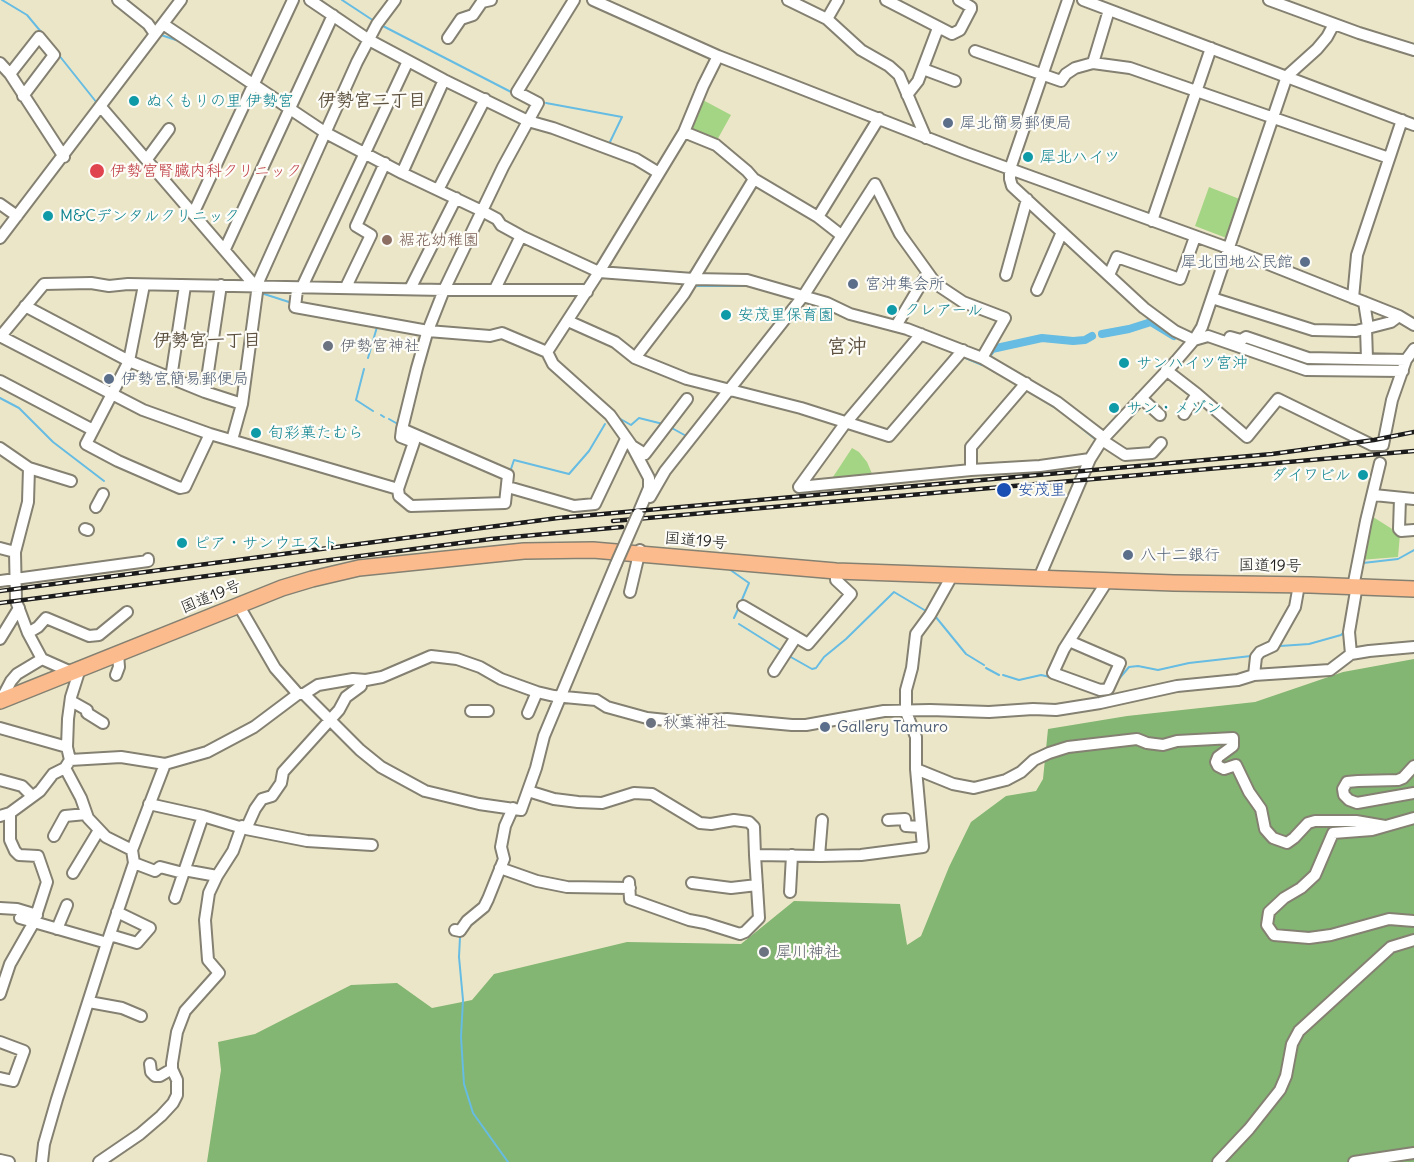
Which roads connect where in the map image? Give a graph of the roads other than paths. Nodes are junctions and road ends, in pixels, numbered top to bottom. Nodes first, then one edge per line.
1 (118, 0) edge
2 (181, 0) edge
3 (293, 0) edge
4 (310, 0) edge
5 (395, 0) edge
6 (491, 0) edge
7 (574, 0) edge
8 (593, 0) edge
9 (788, 0) edge
10 (838, 0) edge
11 (886, 0) edge
12 (959, 0) edge
13 (1068, 0) edge
14 (1083, 0) edge
15 (1269, 0) edge
16 (1109, 10) junction
17 (333, 15) junction
18 (827, 20) junction
19 (163, 24) junction
20 (1334, 24) junction
21 (938, 28) junction
22 (155, 34) junction
23 (448, 38) dead end
24 (369, 40) junction
25 (1211, 48) junction
26 (1414, 50) edge
27 (975, 51) dead end
28 (718, 56) junction
29 (408, 61) junction
30 (0, 63) edge
31 (1093, 63) junction
32 (922, 69) junction
33 (10, 74) junction
34 (1042, 74) junction
35 (1287, 76) junction
36 (444, 80) junction
37 (955, 81) dead end
38 (255, 85) junction
39 (1197, 91) junction
40 (907, 95) junction
41 (23, 96) junction
42 (485, 99) junction
43 (101, 106) junction
44 (291, 110) junction
45 (879, 118) junction
46 (1273, 118) junction
47 (1402, 120) junction
48 (528, 121) junction
49 (1414, 125) edge
50 (169, 129) dead end
51 (684, 132) junction
52 (326, 133) junction
53 (926, 138) junction
54 (364, 152) junction
55 (64, 157) junction
56 (1389, 158) junction
57 (147, 159) junction
58 (385, 163) junction
59 (1010, 169) junction
60 (402, 173) junction
61 (659, 173) junction
62 (754, 179) junction
63 (438, 190) junction
64 (456, 198) junction
65 (1027, 200) junction
66 (0, 204) edge
67 (483, 211) junction
68 (193, 214) junction
69 (17, 216) junction
70 (818, 217) junction
71 (1152, 221) junction
72 (1062, 232) junction
73 (841, 235) junction
74 (521, 236) junction
75 (1196, 237) junction
76 (0, 238) edge
77 (1228, 248) junction
78 (225, 249) junction
79 (599, 272) junction
80 (927, 274) junction
81 (1006, 275) dead end
82 (1109, 275) junction
83 (693, 279) junction
84 (144, 285) junction
85 (221, 285) junction
86 (185, 286) junction
87 (256, 287) junction
88 (302, 287) junction
89 (346, 287) junction
90 (410, 289) junction
91 (495, 289) junction
92 (444, 290) junction
93 (1037, 290) dead end
94 (586, 292) junction
95 (804, 295) junction
96 (1212, 298) junction
97 (1353, 298) junction
98 (1364, 302) junction
99 (25, 306) junction
100 (1399, 316) junction
101 (568, 321) junction
102 (1414, 325) edge
103 (896, 326) junction
104 (1202, 327) junction
105 (1367, 328) junction
106 (428, 331) junction
107 (921, 334) junction
108 (0, 336) edge
109 (1194, 340) junction
110 (1414, 349) edge
111 (963, 350) junction
112 (547, 352) junction
113 (635, 358) junction
114 (982, 358) junction
115 (1366, 358) junction
116 (1406, 360) junction
117 (129, 361) junction
118 (1166, 370) junction
119 (1403, 371) junction
120 (171, 378) junction
121 (0, 381) edge
122 (1026, 383) junction
123 (730, 389) junction
124 (205, 392) junction
125 (111, 394) junction
126 (1197, 394) junction
127 (1141, 398) junction
128 (687, 399) dead end
129 (242, 404) junction
130 (1184, 414) dead end
131 (1160, 415) dead end
132 (847, 422) junction
133 (93, 429) junction
134 (402, 429) junction
135 (210, 434) junction
136 (1103, 439) junction
137 (232, 440) junction
138 (629, 442) junction
139 (1161, 443) dead end
140 (0, 448) edge
141 (1090, 459) junction
142 (1380, 464) dead end
143 (29, 468) junction
144 (971, 470) junction
145 (70, 481) dead end
146 (508, 487) junction
147 (398, 489) junction
148 (103, 494) dead end
149 (1374, 495) junction
150 (1400, 498) junction
151 (1414, 499) edge
152 (96, 507) dead end
153 (638, 514) junction
154 (1414, 530) edge
155 (0, 548) edge
156 (15, 552) junction
157 (640, 552) junction
158 (148, 559) dead end
159 (836, 571) junction
160 (953, 574) junction
161 (15, 578) junction
162 (1039, 578) junction
163 (0, 581) edge
164 (1104, 581) junction
165 (1299, 585) junction
166 (1355, 587) junction
167 (1414, 589) edge
168 (630, 592) dead end
169 (239, 606) junction
170 (743, 606) dead end
171 (19, 608) junction
172 (127, 612) dead end
173 (28, 633) junction
174 (796, 637) junction
175 (0, 639) edge
176 (1069, 641) junction
177 (1414, 647) edge
178 (118, 654) junction
179 (1351, 654) junction
180 (42, 659) junction
181 (774, 671) dead end
182 (73, 672) junction
183 (116, 675) dead end
184 (1254, 675) junction
185 (361, 680) junction
186 (537, 692) junction
187 (301, 694) junction
188 (562, 697) junction
189 (1, 700) edge
190 (71, 701) junction
191 (471, 711) dead end
192 (488, 711) dead end
193 (906, 712) junction
194 (528, 713) dead end
195 (329, 719) junction
196 (103, 723) dead end
197 (0, 728) edge
198 (67, 747) junction
199 (67, 764) junction
200 (165, 764) junction
201 (1414, 766) edge
202 (916, 769) junction
203 (0, 780) edge
204 (528, 791) junction
205 (1414, 794) edge
206 (32, 796) junction
207 (150, 804) junction
208 (513, 808) junction
209 (5, 814) edge
210 (86, 814) junction
211 (203, 816) junction
212 (1414, 818) edge
213 (822, 820) dead end
214 (888, 820) dead end
215 (1385, 826) junction
216 (244, 827) junction
217 (921, 827) junction
218 (99, 830) junction
219 (54, 836) dead end
220 (372, 845) dead end
221 (132, 850) junction
222 (756, 855) junction
223 (792, 855) junction
224 (819, 856) junction
225 (134, 863) junction
226 (500, 868) junction
227 (184, 871) junction
228 (73, 873) dead end
229 (217, 876) junction
230 (692, 883) dead end
231 (757, 885) junction
232 (790, 892) dead end
233 (176, 898) dead end
234 (67, 904) dead end
235 (0, 908) edge
236 (117, 912) junction
237 (36, 918) junction
238 (1414, 921) edge
239 (57, 929) junction
240 (455, 930) dead end
241 (108, 939) junction
242 (1414, 940) edge
243 (5, 963) edge
244 (0, 994) edge
245 (89, 1002) junction
246 (141, 1016) dead end
247 (0, 1042) edge
248 (150, 1064) dead end
249 (172, 1069) junction
250 (0, 1078) edge
251 (1414, 1154) edge
252 (0, 1160) edge
253 (9, 1162) edge
254 (42, 1162) edge
255 (99, 1162) edge
256 (1218, 1162) edge
257 (1354, 1162) edge

1 - 22 street
2 - 19 street
3 - 38 street
4 - 17 street
5 - 24 street
6 - 23 street
7 - 48 street
8 - 28 street
9 - 18 street
10 - 18 street
11 - 21 street
12 - 21 street
13 - 34 street
14 - 16 street
15 - 20 street
16 - 25 street
16 - 31 street
17 - 24 street
17 - 44 street
18 - 40 street
19 - 22 street
19 - 38 street
20 - 26 street
20 - 35 street
21 - 32 street
22 - 43 street
24 - 29 street
24 - 52 street
25 - 35 street
25 - 39 street
27 - 34 street
28 - 45 street
28 - 51 street
29 - 36 street
29 - 54 street
30 - 33 street
31 - 34 street
31 - 39 street
32 - 37 street
32 - 40 street
33 - 41 street
33 - 41 street
34 - 59 street
35 - 46 street
35 - 47 street
36 - 42 street
36 - 60 street
38 - 44 street
38 - 68 street
39 - 46 street
39 - 71 street
40 - 53 street
41 - 55 street
42 - 48 street
42 - 63 street
43 - 55 street
43 - 57 street
44 - 52 street
44 - 78 street
45 - 53 street
45 - 70 street
46 - 56 street
46 - 77 street
47 - 49 street
47 - 56 street
48 - 61 street
48 - 67 street
50 - 57 street
51 - 61 street
51 - 62 street
52 - 54 street
52 - 87 street
53 - 59 street
54 - 58 street
54 - 88 street
55 - 69 street
56 - 97 street
57 - 68 street
58 - 60 street
58 - 89 street
59 - 65 street
59 - 71 street
60 - 63 street
61 - 79 street
62 - 70 street
62 - 83 street
63 - 64 street
64 - 67 street
64 - 90 street
65 - 72 street
65 - 81 street
66 - 69 street
67 - 74 street
67 - 92 street
68 - 78 street
69 - 76 street
70 - 73 street
71 - 75 street
72 - 82 street
72 - 93 street
73 - 80 street
73 - 95 street
74 - 79 street
74 - 91 street
75 - 77 street
75 - 82 street
77 - 96 street
77 - 97 street
78 - 87 street
79 - 83 street
79 - 94 street
80 - 103 street
80 - 114 street
82 - 109 street
83 - 95 street
83 - 113 street
84 - 86 street
84 - 99 street
84 - 117 street
85 - 86 street
85 - 87 street
85 - 124 street
86 - 120 street
87 - 88 street
87 - 129 street
88 - 89 street
88 - 106 street
89 - 90 street
90 - 92 street
91 - 92 street
91 - 94 street
92 - 106 street
94 - 101 street
95 - 103 street
95 - 123 street
96 - 104 street
96 - 105 street
97 - 98 street
98 - 100 street
98 - 105 street
99 - 108 street
99 - 117 street
100 - 102 street
100 - 105 street
101 - 112 street
101 - 113 street
103 - 107 street
104 - 109 street
104 - 115 street
105 - 115 street
106 - 112 street
106 - 134 street
107 - 111 street
107 - 132 street
108 - 125 street
109 - 118 street
109 - 119 street
110 - 116 street
111 - 114 street
111 - 132 street
112 - 138 street
113 - 123 street
114 - 122 street
115 - 116 street
116 - 119 street
117 - 120 street
117 - 125 street
118 - 126 street
118 - 127 street
119 - 126 street
120 - 124 street
121 - 133 street
122 - 136 street
122 - 144 street
123 - 132 street
123 - 153 street
124 - 129 street
125 - 133 street
125 - 135 street
126 - 130 street
127 - 131 street
127 - 136 street
128 - 138 street
129 - 137 street
132 - 144 street
133 - 135 street
134 - 146 street
134 - 147 street
135 - 137 street
136 - 139 street
136 - 141 street
137 - 147 street
138 - 146 street
138 - 153 street
140 - 143 street
141 - 144 street
141 - 162 street
142 - 149 street
143 - 145 street
143 - 156 street
146 - 147 street
148 - 152 street
149 - 150 street
149 - 166 street
150 - 151 street
150 - 154 street
153 - 188 street, bridge
155 - 156 street
156 - 161 street
157 - 159 highway, 国道19号
157 - 168 street
157 - 169 highway, 国道19号
158 - 161 street
159 - 160 highway, 国道19号
159 - 174 street
160 - 162 highway, 国道19号
160 - 193 street
161 - 163 street
161 - 171 street
162 - 164 highway, 国道19号
164 - 165 highway, 国道19号
164 - 176 street
165 - 166 highway, 国道19号
165 - 184 street
166 - 167 highway, 国道19号
166 - 179 street
169 - 178 highway, 国道19号
169 - 187 street
170 - 174 street
171 - 173 street
171 - 175 street
172 - 173 street
173 - 180 street
174 - 181 street
176 - 176 street
177 - 179 street
178 - 182 highway, 国道19号
178 - 183 street
179 - 184 street
180 - 182 street
180 - 189 street
182 - 189 highway, 国道19号
182 - 190 street
184 - 193 street
185 - 186 street
185 - 187 street
185 - 195 street
186 - 188 street
186 - 194 street
187 - 195 street
187 - 200 street
188 - 193 street
188 - 204 street
190 - 196 street
190 - 198 street
191 - 192 street
193 - 202 street
195 - 208 street
195 - 216 street
197 - 198 street
198 - 199 street
199 - 200 street
199 - 206 street
199 - 210 street
200 - 207 street
201 - 205 street
202 - 215 street
202 - 217 street
203 - 206 street
204 - 208 street
204 - 222 street
206 - 209 street
207 - 211 street
207 - 221 street
208 - 226 street
209 - 237 street
210 - 218 street
210 - 219 street
211 - 216 street
211 - 227 street
212 - 215 street
213 - 224 street
214 - 217 street
215 - 238 street
216 - 220 street
216 - 229 street
217 - 224 street
218 - 221 street
218 - 228 street
221 - 225 street
222 - 223 street
222 - 231 street
223 - 224 street
223 - 232 street
225 - 227 street
225 - 236 street
226 - 231 street
226 - 240 street
227 - 229 street
227 - 233 street
229 - 249 street
230 - 231 street
234 - 239 street
235 - 237 street
236 - 241 street
236 - 241 street
237 - 239 street
237 - 243 street
239 - 241 street
241 - 245 street
242 - 256 street
243 - 244 street
245 - 246 street
245 - 254 street
247 - 250 street
248 - 249 street
249 - 255 street
251 - 257 street
252 - 253 street

